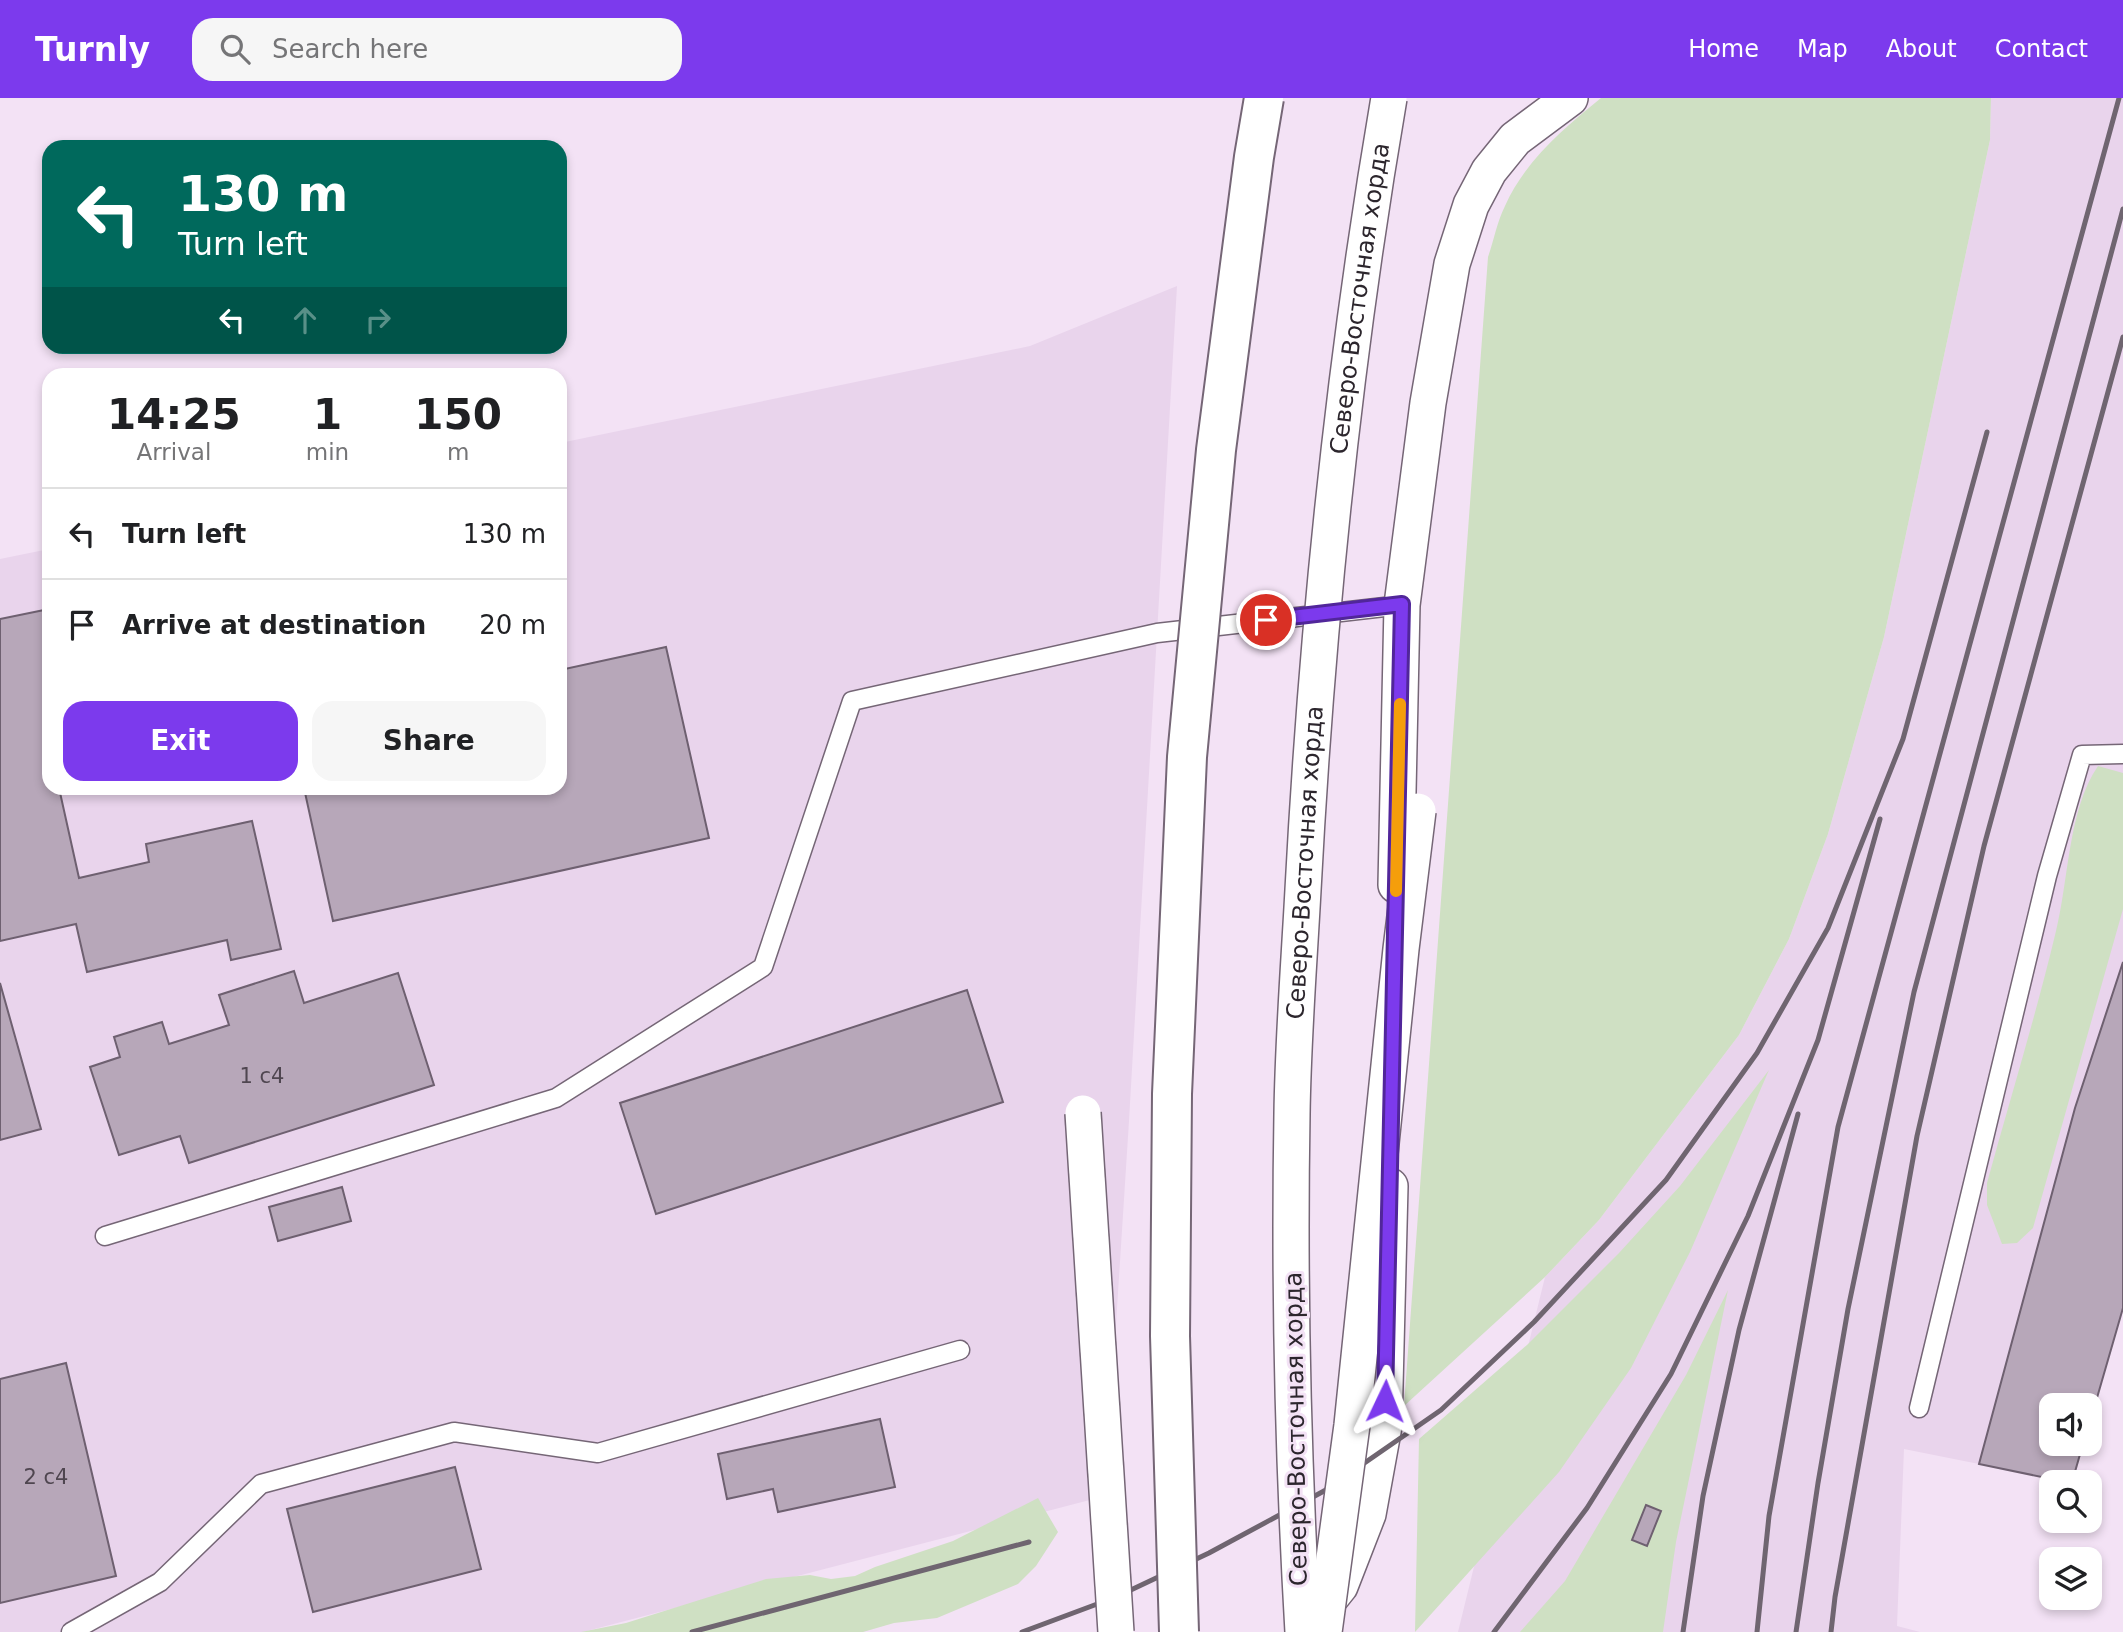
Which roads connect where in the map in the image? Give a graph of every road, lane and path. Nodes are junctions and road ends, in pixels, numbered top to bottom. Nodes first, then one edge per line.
1 (1264, 98) edge
2 (1389, 98) edge
3 (1570, 98) edge
4 (1402, 604) junction
5 (2123, 754) edge
6 (1418, 811) dead end
7 (1083, 1113) dead end
8 (105, 1236) dead end
9 (960, 1350) dead end
10 (1919, 1408) dead end
11 (72, 1632) edge
12 (1116, 1632) edge
13 (1179, 1632) edge
14 (1303, 1632) edge
15 (1324, 1632) edge

1 - 13 main road, bridge
2 - 14 street, Северо-Восточная хорда, bridge
3 - 4 street
4 - 8 lane
4 - 14 street
5 - 10 lane
6 - 15 street, bridge
7 - 12 street, bridge
9 - 11 lane

